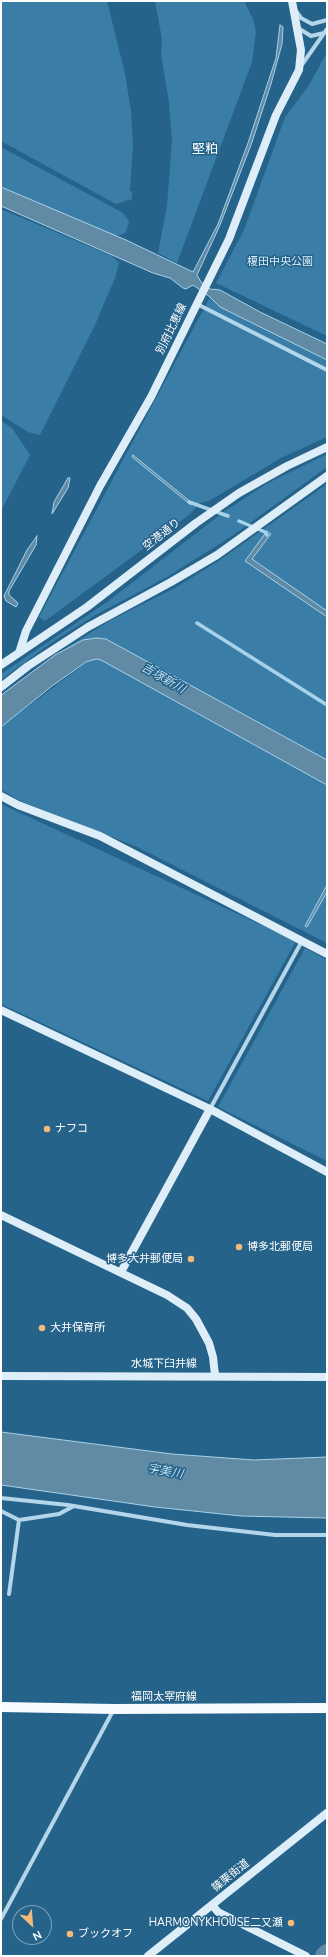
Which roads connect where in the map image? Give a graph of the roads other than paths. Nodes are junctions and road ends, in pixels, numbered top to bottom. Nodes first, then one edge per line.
1 (292, 1) edge
2 (295, 11) junction
3 (327, 20) edge
4 (298, 28) junction
5 (326, 31) edge
6 (299, 70) junction
7 (198, 300) junction
8 (327, 370) edge
9 (327, 447) edge
10 (327, 476) edge
11 (18, 653) junction
12 (1, 665) edge
13 (1, 687) edge
14 (1, 796) edge
15 (303, 940) junction
16 (327, 954) edge
17 (1, 1010) edge
18 (210, 1110) junction
19 (327, 1172) edge
20 (1, 1215) edge
21 (121, 1272) junction
22 (215, 1375) junction
23 (1, 1376) edge
24 (327, 1377) edge
25 (1, 1498) edge
26 (73, 1506) junction
27 (1, 1511) edge
28 (19, 1520) junction
29 (327, 1535) edge
30 (9, 1594) dead end
31 (1, 1707) edge
32 (327, 1708) edge
33 (114, 1709) junction
34 (327, 1813) edge
35 (212, 1905) junction
36 (1, 1920) edge
37 (148, 1956) edge
38 (306, 1956) edge

1 - 2 street, 別府比恵線
2 - 3 street
2 - 4 street, 別府比恵線
4 - 5 street
4 - 6 street, 別府比恵線
5 - 6 street
6 - 7 street, 別府比恵線
7 - 8 street
7 - 11 street, 別府比恵線
9 - 11 street, 空港通り
10 - 13 street
11 - 12 street, 空港通り
14 - 15 street
15 - 16 street
15 - 18 street
17 - 18 street
18 - 19 street
18 - 21 street
20 - 21 street
21 - 22 street
22 - 23 street, 水城下臼井線
22 - 24 street, 水城下臼井線
25 - 26 street
26 - 28 street
26 - 29 street
27 - 28 street
28 - 30 street
31 - 33 main road, 福岡太宰府線
32 - 33 main road, 福岡太宰府線
33 - 36 street
34 - 35 street, 篠栗街道
35 - 37 street, 篠栗街道
35 - 38 street

